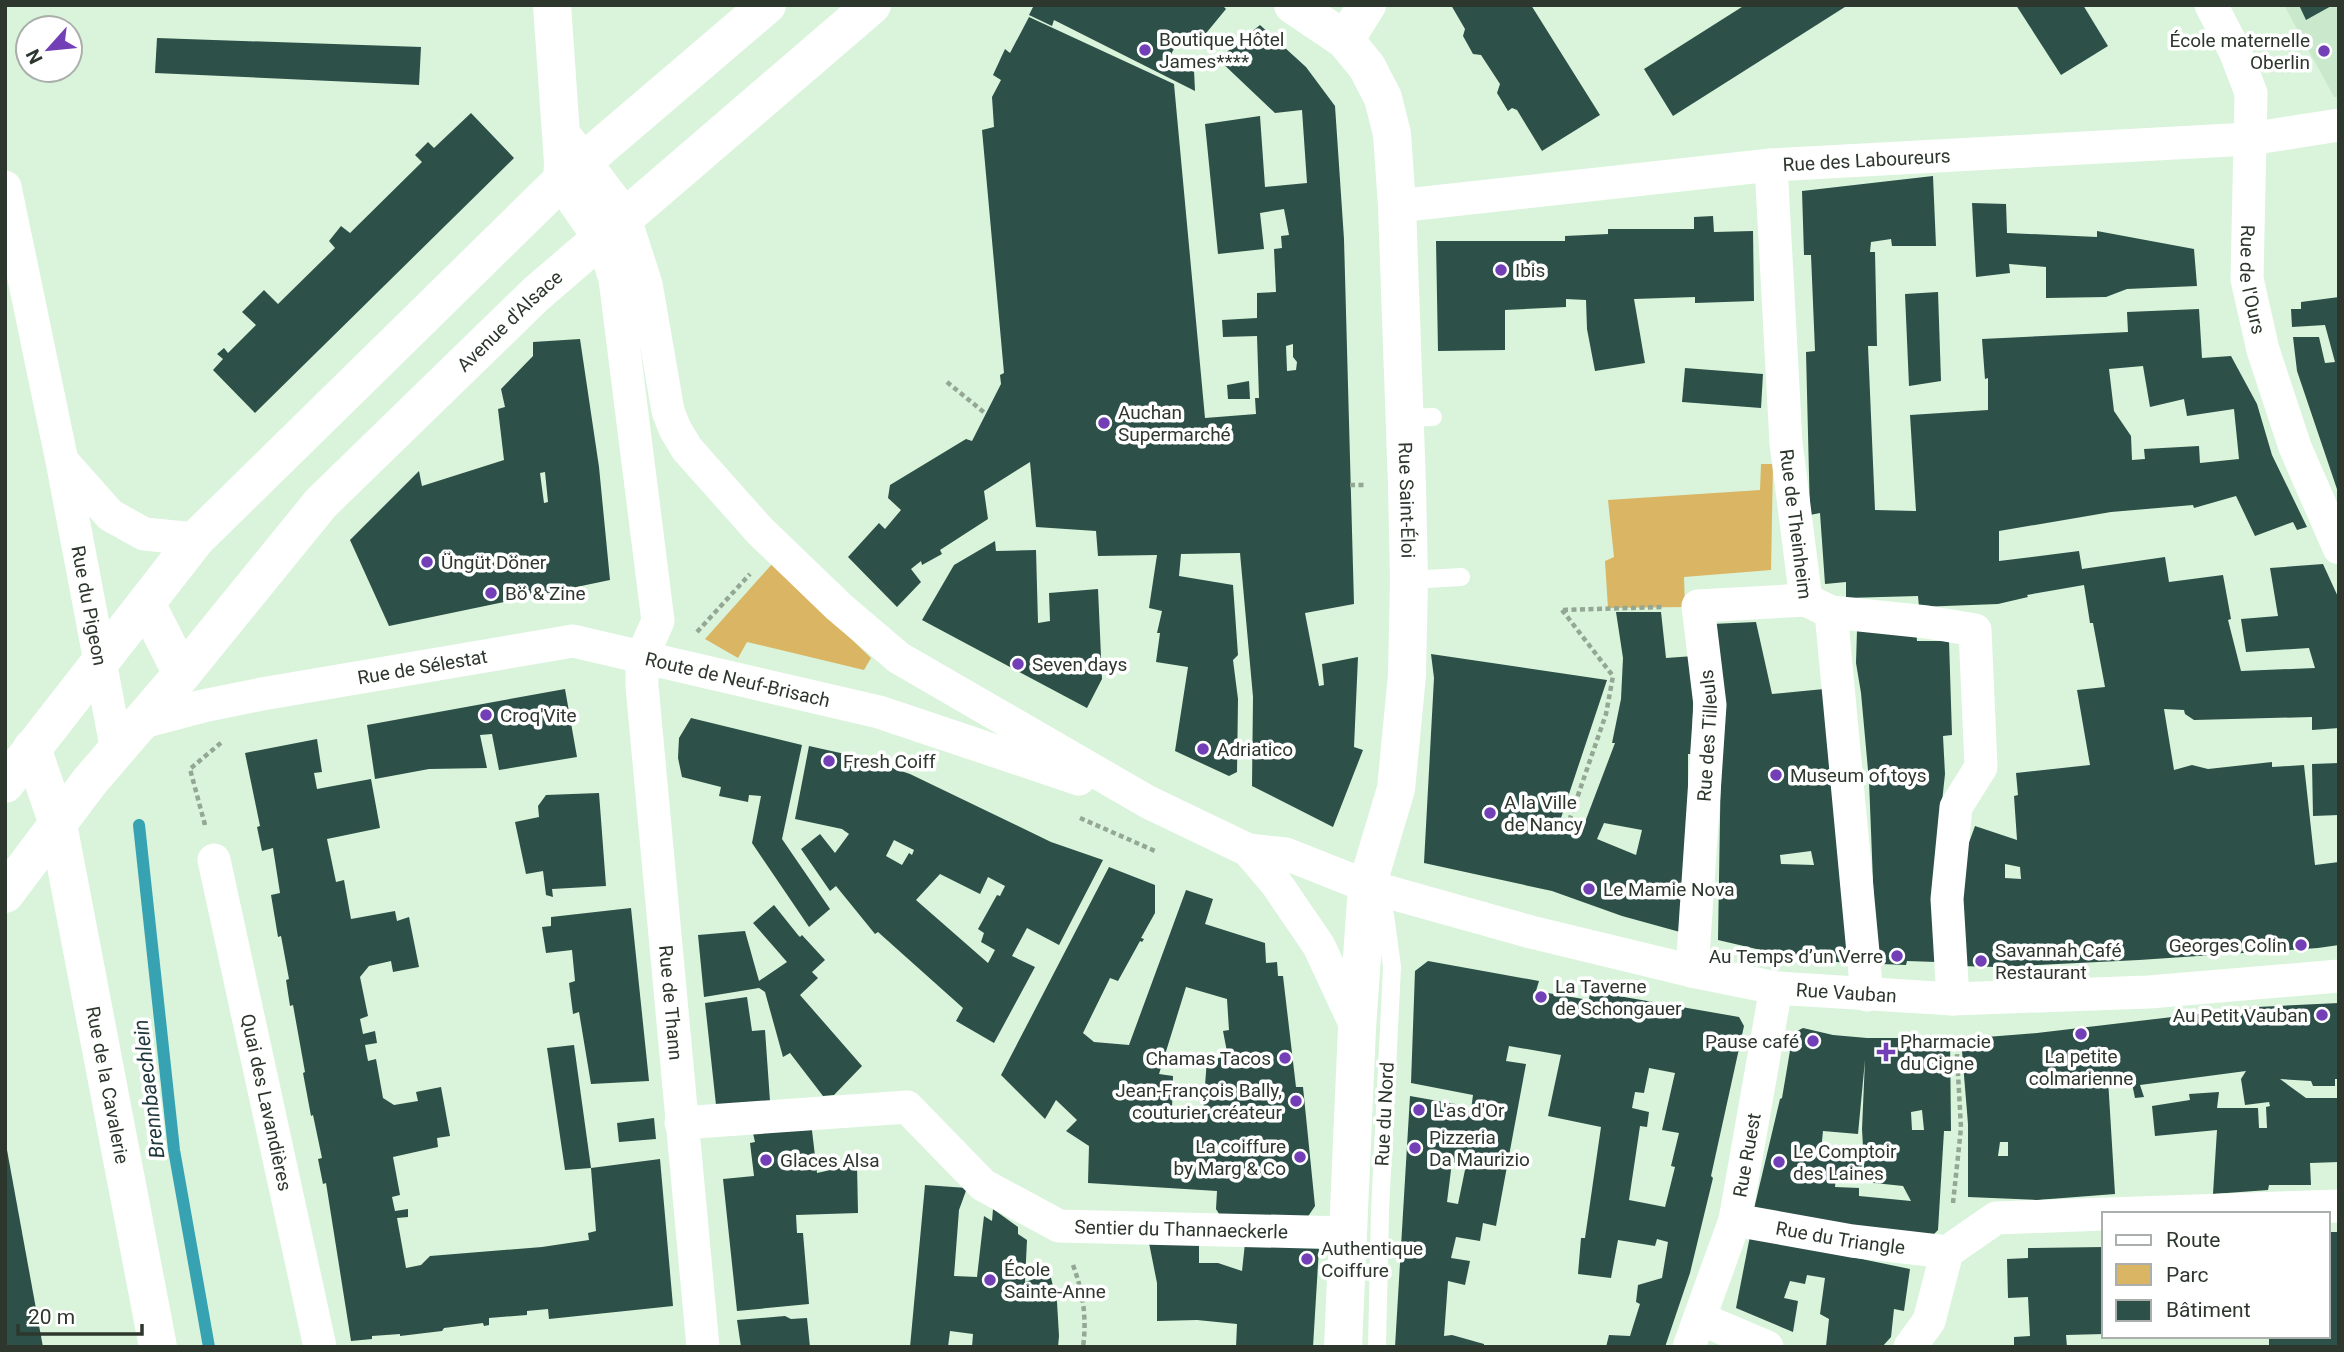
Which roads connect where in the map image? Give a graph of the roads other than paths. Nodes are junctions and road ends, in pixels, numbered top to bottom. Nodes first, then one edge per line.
1 (552, 5) edge
2 (767, 5) edge
3 (872, 5) edge
4 (1293, 5) edge
5 (1367, 5) edge
6 (2211, 5) edge
7 (1345, 40) junction
8 (2339, 125) edge
9 (2249, 139) junction
10 (569, 160) junction
11 (1771, 165) junction
12 (5, 187) edge
13 (1397, 206) junction
14 (613, 229) junction
15 (62, 461) junction
16 (196, 539) junction
17 (2339, 548) edge
18 (1461, 577) dead end
19 (1409, 580) junction
20 (146, 603) junction
21 (1818, 606) junction
22 (642, 657) junction
23 (100, 662) junction
24 (182, 674) junction
25 (202, 706) junction
26 (128, 737) junction
27 (19, 740) edge
28 (90, 781) junction
29 (5, 784) edge
30 (1148, 802) junction
31 (58, 824) junction
32 (1248, 850) junction
33 (214, 860) road end
34 (1276, 883) junction
35 (1367, 886) junction
36 (5, 894) edge
37 (1692, 971) junction
38 (2339, 976) edge
39 (1776, 988) junction
40 (1867, 995) junction
41 (1953, 999) junction
42 (1357, 1028) junction
43 (681, 1123) junction
44 (2339, 1206) edge
45 (2164, 1212) edge
46 (2102, 1214) edge
47 (1735, 1220) junction
48 (1348, 1233) junction
49 (1947, 1252) junction
50 (1695, 1333) edge
51 (158, 1347) edge
52 (320, 1347) edge
53 (703, 1347) edge
54 (1343, 1347) edge
55 (1377, 1347) edge
56 (1768, 1347) edge
57 (1910, 1347) edge

1 - 10 main road
2 - 10 main road
3 - 14 main road, Avenue d'Alsace
4 - 7 main road, Rue Saint-Éloi
5 - 7 main road
6 - 9 street, Rue de l'Ours
7 - 13 main road, Rue Saint-Éloi
8 - 9 street, Rue des Laboureurs
9 - 11 street, Rue des Laboureurs
9 - 17 street, Rue de l'Ours
10 - 14 main road, Route de Neuf-Brisach
10 - 16 main road
11 - 13 street, Rue des Laboureurs
11 - 21 street, Rue de Theinheim
12 - 15 street, Rue du Pigeon
13 - 19 main road, Rue Saint-Éloi
14 - 22 street, Route de Neuf-Brisach
14 - 24 main road, Avenue d'Alsace
14 - 30 street, Route de Neuf-Brisach
15 - 16 street, Rue du Pigeon
15 - 23 street, Rue du Pigeon
16 - 20 main road
18 - 19 lane
19 - 35 main road, Rue Saint-Éloi
20 - 23 main road
20 - 24 main road
21 - 37 street, Rue des Tilleuls
21 - 40 street, Rue de Theinheim
21 - 41 street
22 - 25 street, Rue de Sélestat
22 - 30 street, Route de Neuf-Brisach
22 - 43 street, Rue de Thann
23 - 26 street, Rue du Pigeon
23 - 27 main road
24 - 25 street
24 - 26 main road, Avenue d'Alsace
25 - 26 street, Rue de Sélestat
26 - 28 main road, Avenue d'Alsace
27 - 28 main road
27 - 29 main road
27 - 31 main road
28 - 31 main road, Avenue d'Alsace
30 - 32 street, Route de Neuf-Brisach
31 - 36 main road, Avenue d'Alsace
31 - 51 main road, Rue de la Cavalerie
32 - 34 street, Route de Neuf-Brisach
32 - 35 street, Route de Neuf-Brisach
33 - 52 street, Quai des Lavandières
34 - 35 street
34 - 42 street, Route de Neuf-Brisach
35 - 37 street, Rue Vauban
35 - 42 main road, Rue Saint-Éloi
35 - 55 lane, Rue du Nord
37 - 39 street, Rue Vauban
38 - 41 street, Rue Vauban
39 - 40 street, Rue Vauban
39 - 47 street, Rue Ruest
40 - 41 street, Rue Vauban
42 - 48 main road, Rue du Nord
43 - 48 street, Sentier du Thannaeckerle
43 - 53 street, Rue de Thann
44 - 45 street
46 - 49 street
47 - 49 street, Rue du Triangle
47 - 50 street, Rue Ruest
48 - 54 main road, Rue du Nord
49 - 57 street
50 - 56 street, Rue Ruest

